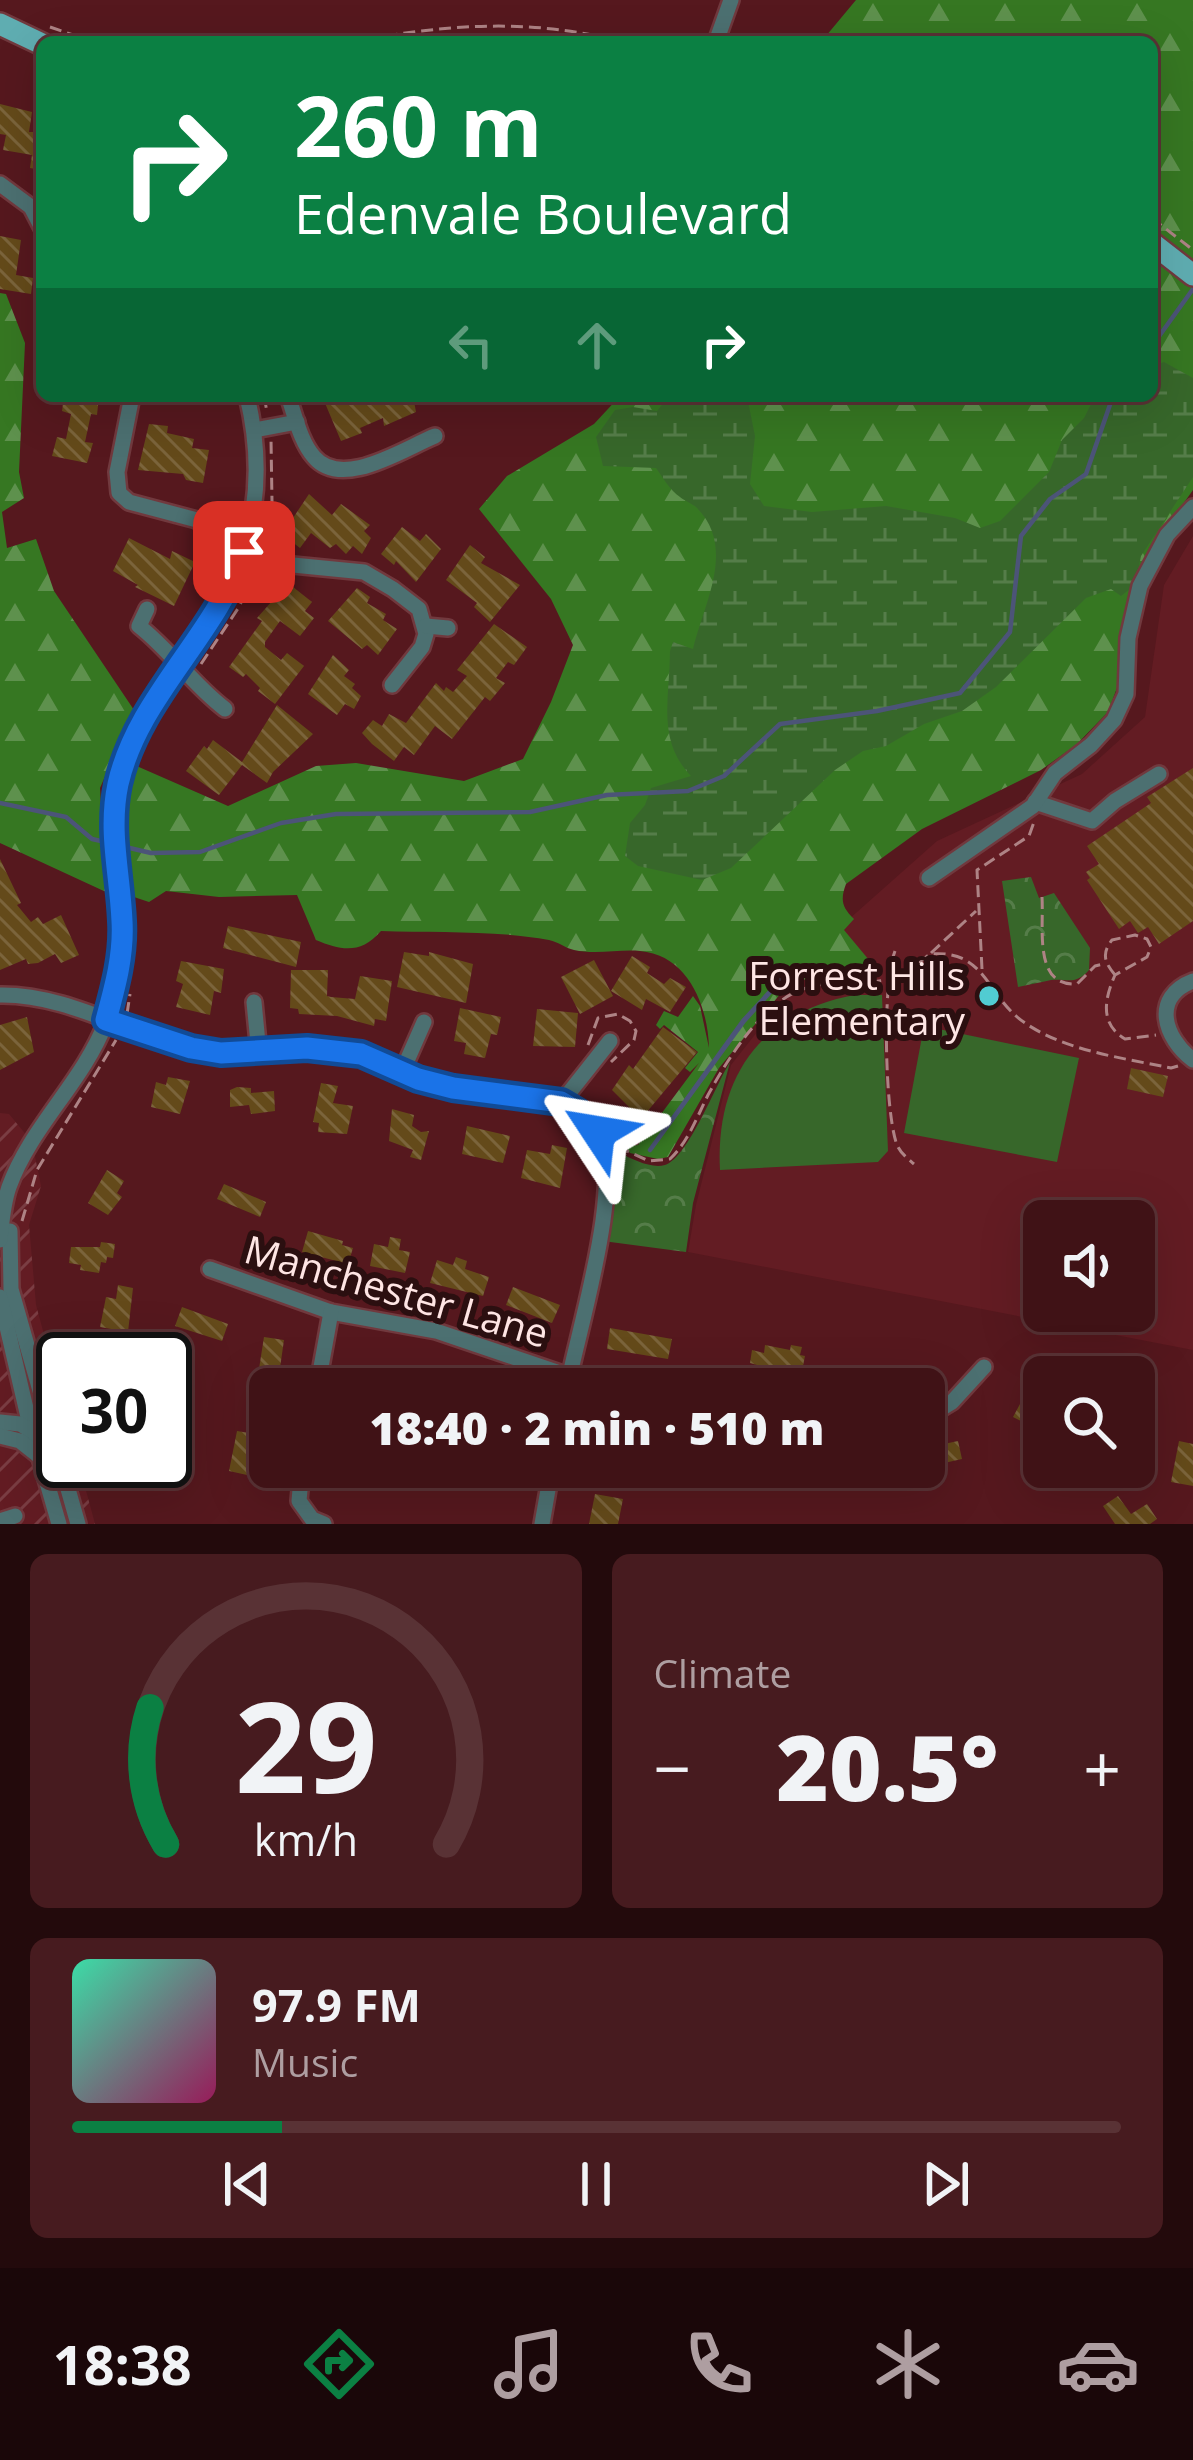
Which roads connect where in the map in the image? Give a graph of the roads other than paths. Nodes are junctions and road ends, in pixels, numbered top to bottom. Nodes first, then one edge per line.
1 (731, 0) edge
2 (0, 24) edge
3 (39, 33) edge
4 (718, 36) edge
5 (0, 184) edge
6 (36, 215) edge
7 (1158, 246) edge
8 (1190, 264) edge
9 (131, 402) edge
10 (248, 402) edge
11 (290, 402) edge
12 (297, 422) junction
13 (255, 430) junction
14 (435, 436) dead end
15 (1193, 506) edge
16 (244, 552) junction
17 (147, 609) dead end
18 (426, 626) junction
19 (448, 628) dead end
20 (180, 667) junction
21 (392, 685) dead end
22 (225, 709) dead end
23 (1159, 774) dead end
24 (1034, 804) junction
25 (929, 878) dead end
26 (1193, 981) edge
27 (0, 995) edge
28 (254, 1002) dead end
29 (119, 1018) junction
30 (424, 1022) dead end
31 (610, 1041) dead end
32 (259, 1053) junction
33 (1186, 1063) edge
34 (402, 1072) junction
35 (561, 1102) junction
36 (29, 1146) junction
37 (0, 1240) edge
38 (210, 1269) dead end
39 (0, 1297) edge
40 (331, 1312) junction
41 (984, 1366) dead end
42 (321, 1368) edge
43 (530, 1368) edge
44 (571, 1368) edge
45 (36, 1377) edge
46 (945, 1406) edge
47 (0, 1422) edge
48 (32, 1430) junction
49 (36, 1434) edge
50 (0, 1436) edge
51 (36, 1445) edge
52 (36, 1454) edge
53 (48, 1488) edge
54 (68, 1488) edge
55 (300, 1488) edge
56 (548, 1488) edge
57 (59, 1524) edge
58 (78, 1524) edge
59 (324, 1524) edge
60 (542, 1524) edge

1 - 4 street
2 - 3 main road
5 - 6 street
7 - 8 main road
9 - 16 street
10 - 13 street
11 - 12 street
12 - 13 street
12 - 14 street
13 - 16 street
15 - 24 street
16 - 18 street
16 - 20 street
17 - 20 street
18 - 19 street
18 - 21 street
20 - 22 street
20 - 29 street
23 - 24 street
24 - 25 street
26 - 33 street
27 - 29 street
28 - 32 street
29 - 32 street
29 - 36 street
30 - 34 street
31 - 35 street
32 - 34 street
34 - 35 street
35 - 44 street
36 - 37 street
36 - 45 street
38 - 40 street, Manchester Lane
39 - 48 street
40 - 42 street
40 - 43 street, Manchester Lane
41 - 46 street
47 - 48 street
48 - 49 street
48 - 51 street
50 - 52 street
53 - 57 street
54 - 58 street
55 - 59 street
56 - 60 street

